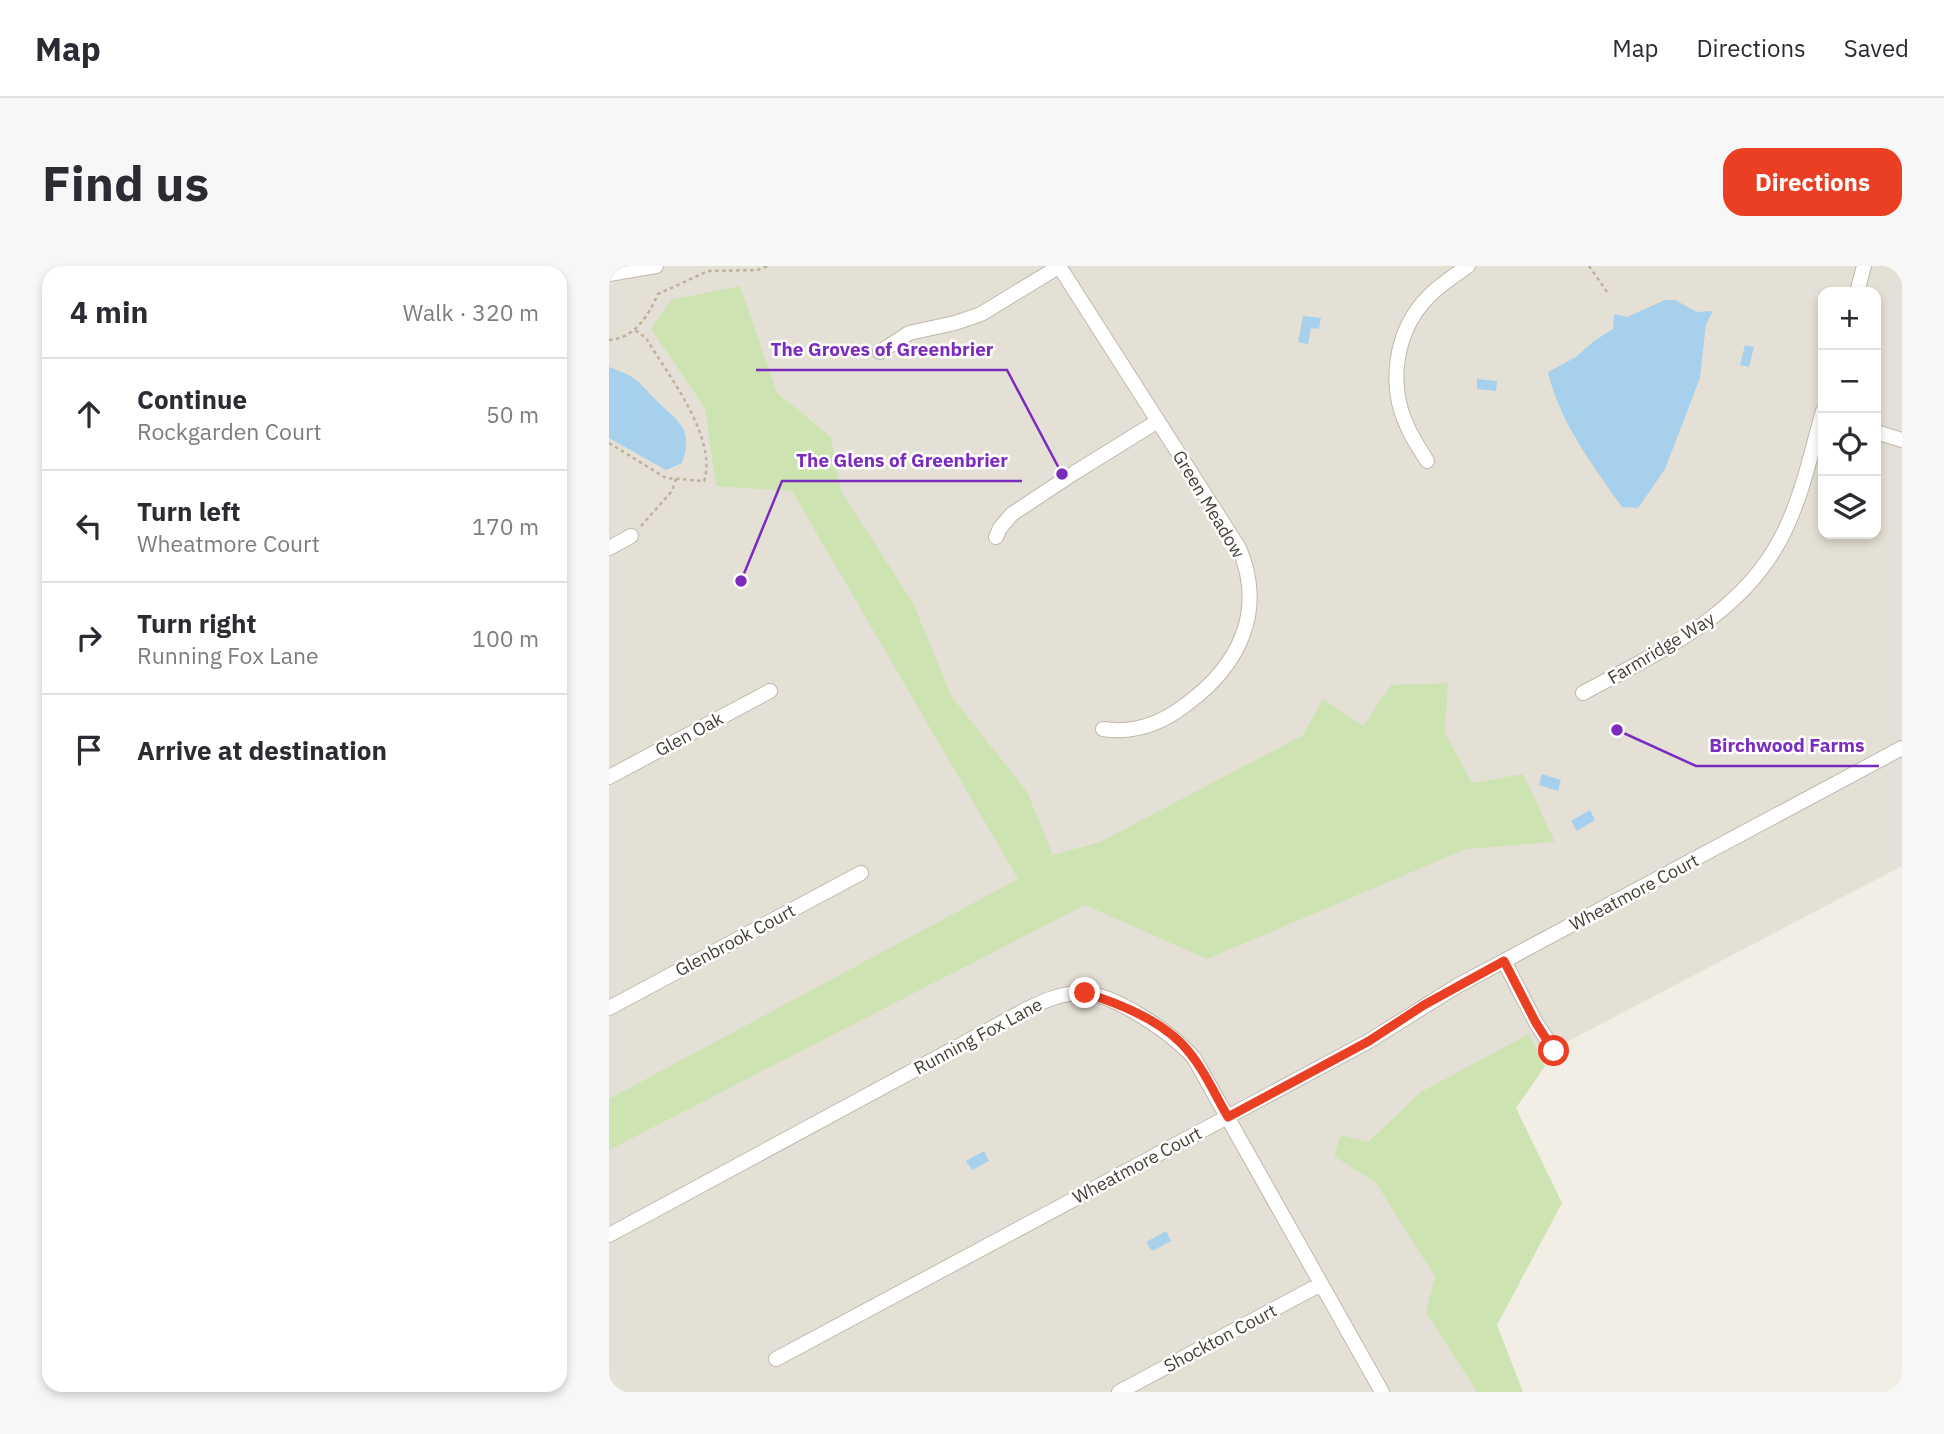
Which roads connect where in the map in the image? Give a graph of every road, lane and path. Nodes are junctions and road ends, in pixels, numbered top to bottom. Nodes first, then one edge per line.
1 (656, 266) edge
2 (769, 266) edge
3 (1059, 266) edge
4 (1468, 266) edge
5 (1589, 266) edge
6 (1864, 266) edge
7 (609, 274) edge
8 (1858, 287) edge
9 (1607, 292) dead end
10 (635, 330) junction
11 (609, 340) edge
12 (880, 352) dead end
13 (1158, 421) junction
14 (1818, 431) edge
15 (1881, 434) edge
16 (1902, 440) edge
17 (609, 443) edge
18 (1427, 461) dead end
19 (676, 479) junction
20 (631, 536) joint
21 (996, 537) dead end
22 (609, 548) edge
23 (770, 691) dead end
24 (1583, 693) dead end
25 (1103, 729) dead end
26 (1902, 748) edge
27 (609, 778) edge
28 (861, 873) dead end
29 (1504, 961) junction
30 (609, 1008) edge
31 (1554, 1051) dead end
32 (1228, 1117) junction
33 (609, 1235) edge
34 (1321, 1284) junction
35 (776, 1359) dead end
36 (1119, 1392) edge
37 (1381, 1392) edge

1 - 7 street
2 - 10 path
3 - 12 street
3 - 13 street, Green Meadow
4 - 18 street
5 - 9 path
6 - 8 street
10 - 11 path
10 - 19 path
13 - 21 street
13 - 25 street, Green Meadow
14 - 24 street, Farmridge Way
15 - 16 street
17 - 19 path
19 - 20 path
20 - 22 street
23 - 27 street, Glen Oak
26 - 29 street, Wheatmore Court
28 - 30 street, Glenbrook Court
29 - 31 street
29 - 32 street, Wheatmore Court
32 - 33 street, Running Fox Lane
32 - 34 street, Running Fox Lane
32 - 35 street, Wheatmore Court
34 - 36 street, Shockton Court
34 - 37 street, Running Fox Lane

